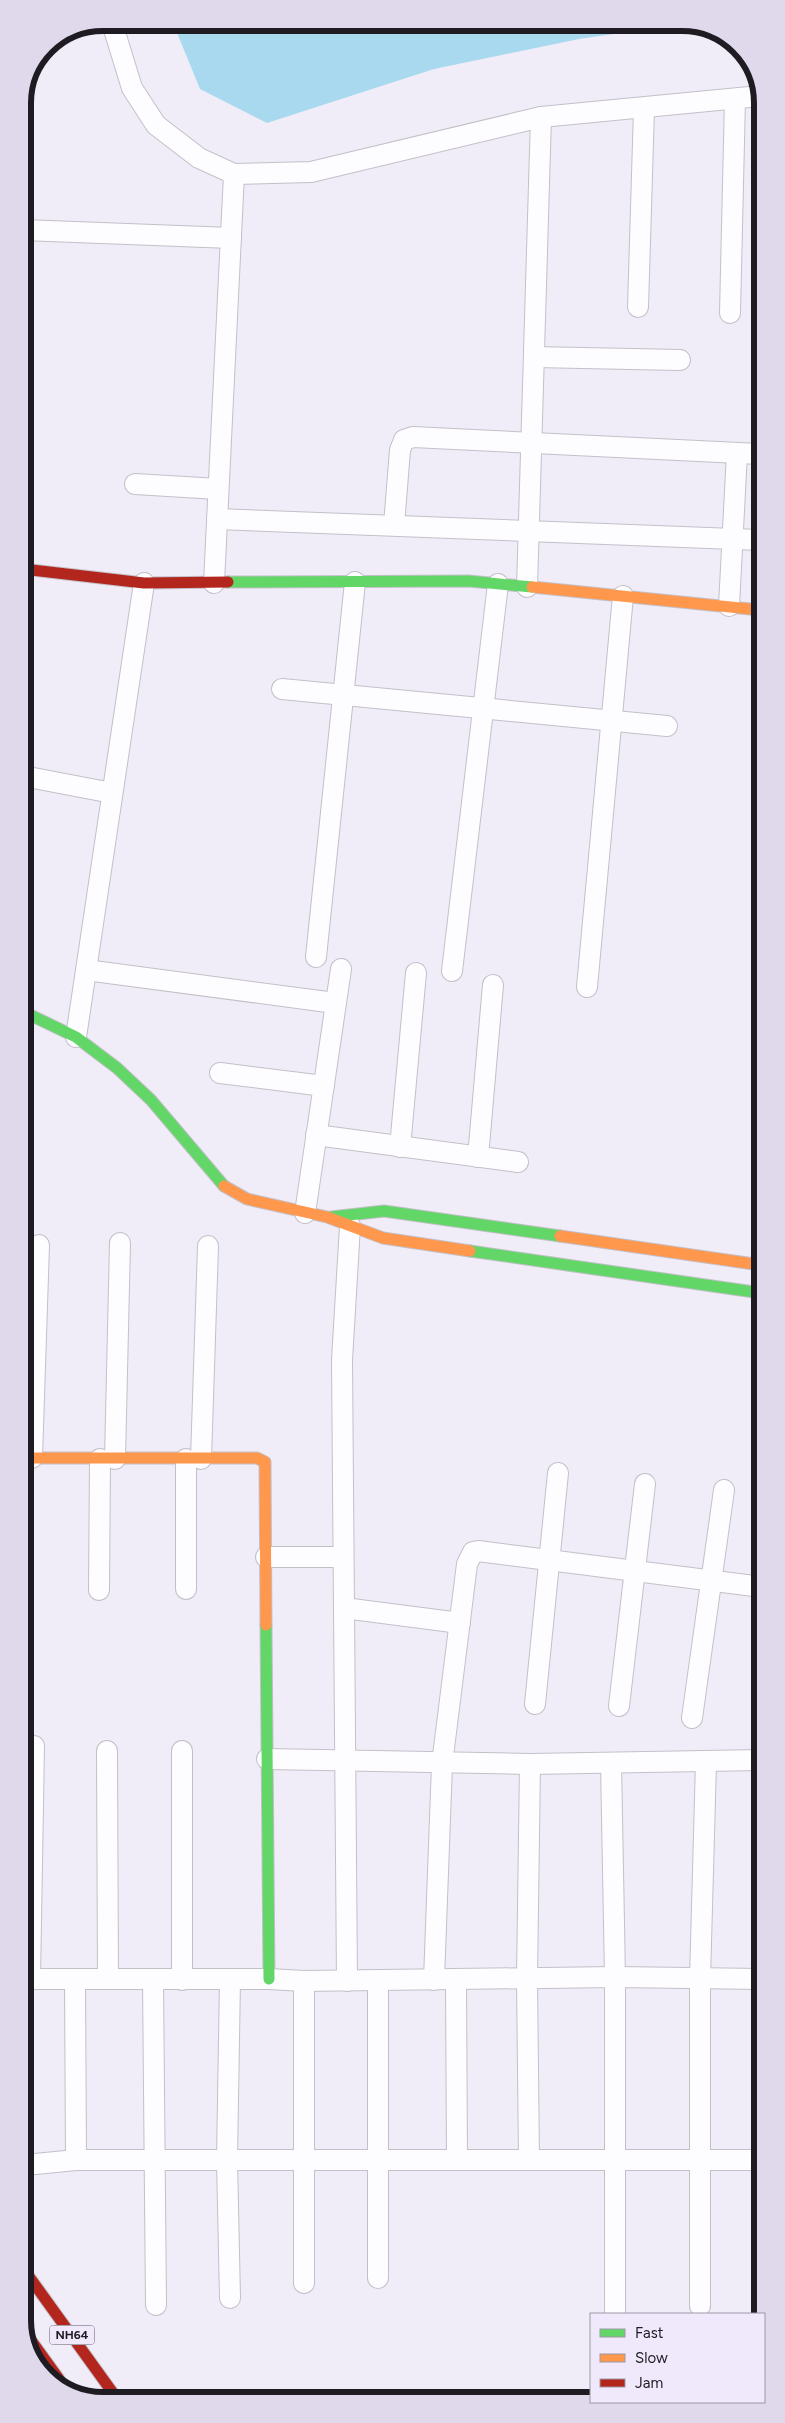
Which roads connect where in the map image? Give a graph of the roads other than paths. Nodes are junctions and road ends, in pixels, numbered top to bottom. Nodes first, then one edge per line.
1 (115, 31) edge
2 (753, 97) edge
3 (736, 99) junction
4 (644, 109) junction
5 (541, 117) junction
6 (234, 174) junction
7 (31, 230) edge
8 (231, 238) junction
9 (638, 307) dead end
10 (730, 313) dead end
11 (534, 357) junction
12 (680, 360) dead end
13 (533, 443) junction
14 (737, 453) junction
15 (754, 454) edge
16 (135, 484) dead end
17 (218, 489) junction
18 (217, 519) junction
19 (394, 525) junction
20 (530, 531) junction
21 (733, 539) junction
22 (754, 540) edge
23 (31, 570) edge
24 (355, 582) junction
25 (214, 583) junction
26 (144, 584) junction
27 (498, 584) junction
28 (527, 587) junction
29 (623, 596) junction
30 (730, 606) junction
31 (754, 609) edge
32 (282, 689) dead end
33 (343, 695) junction
34 (483, 709) junction
35 (612, 721) junction
36 (667, 726) dead end
37 (31, 778) edge
38 (112, 793) junction
39 (316, 957) dead end
40 (341, 969) dead end
41 (452, 971) dead end
42 (85, 973) junction
43 (416, 973) dead end
44 (493, 985) dead end
45 (587, 987) dead end
46 (335, 1003) junction
47 (31, 1015) edge
48 (76, 1037) junction
49 (220, 1073) dead end
50 (324, 1086) junction
51 (316, 1136) junction
52 (400, 1146) junction
53 (478, 1157) junction
54 (518, 1162) dead end
55 (296, 1210) junction
56 (327, 1218) junction
57 (350, 1226) junction
58 (120, 1243) dead end
59 (39, 1245) dead end
60 (208, 1246) dead end
61 (754, 1264) edge
62 (754, 1292) edge
63 (31, 1400) edge
64 (31, 1458) edge
65 (108, 1459) junction
66 (193, 1459) junction
67 (558, 1473) dead end
68 (645, 1484) dead end
69 (724, 1490) dead end
70 (343, 1557) junction
71 (266, 1558) junction
72 (549, 1561) junction
73 (635, 1572) junction
74 (711, 1582) junction
75 (754, 1586) edge
76 (186, 1589) dead end
77 (99, 1590) dead end
78 (344, 1608) junction
79 (460, 1623) junction
80 (535, 1704) dead end
81 (619, 1706) dead end
82 (692, 1718) dead end
83 (34, 1746) dead end
84 (106, 1751) dead end
85 (182, 1751) dead end
86 (267, 1758) junction
87 (754, 1760) edge
88 (346, 1761) junction
89 (706, 1762) junction
90 (611, 1763) junction
91 (442, 1764) junction
92 (530, 1764) junction
93 (31, 1846) edge
94 (615, 1977) junction
95 (31, 1979) edge
96 (75, 1979) junction
97 (269, 1979) junction
98 (527, 1979) junction
99 (700, 1979) junction
100 (754, 1979) edge
101 (108, 1980) junction
102 (153, 1980) junction
103 (182, 1980) junction
104 (230, 1980) junction
105 (434, 1980) junction
106 (456, 1980) junction
107 (304, 1981) junction
108 (347, 1981) junction
109 (378, 1981) junction
110 (76, 2160) junction
111 (153, 2160) junction
112 (227, 2160) junction
113 (302, 2160) junction
114 (379, 2160) junction
115 (457, 2160) junction
116 (529, 2160) junction
117 (615, 2160) junction
118 (700, 2160) junction
119 (754, 2160) edge
120 (31, 2164) edge
121 (378, 2278) dead end
122 (31, 2279) edge
123 (304, 2283) dead end
124 (230, 2298) dead end
125 (156, 2305) dead end
126 (700, 2306) dead end
127 (615, 2313) edge
128 (39, 2351) edge
129 (54, 2372) edge
130 (112, 2392) edge

1 - 6 street
2 - 3 street
3 - 4 street
3 - 10 street
4 - 5 street
4 - 9 street
5 - 6 street
5 - 11 street
6 - 8 street
7 - 8 street
8 - 17 street
11 - 12 street
11 - 13 street
13 - 14 street
13 - 19 street
13 - 20 street
14 - 15 street
14 - 21 street
16 - 17 street
17 - 18 street
18 - 19 street
18 - 25 street
19 - 20 street
20 - 21 street
20 - 28 street
21 - 22 street
21 - 30 street
23 - 26 street
24 - 25 street
24 - 27 street
24 - 33 street
25 - 26 street
26 - 38 street
27 - 28 street
27 - 34 street
28 - 29 street
29 - 30 street
29 - 35 street
30 - 31 street
32 - 33 street
33 - 34 street
33 - 39 street
34 - 35 street
34 - 41 street
35 - 36 street
35 - 45 street
37 - 38 street
38 - 42 street
40 - 46 street
42 - 46 street
42 - 48 street
43 - 52 street
44 - 53 street
46 - 50 street
47 - 48 street
48 - 55 street
49 - 50 street
50 - 51 street
51 - 52 street
51 - 55 street
52 - 53 street
53 - 54 street
55 - 56 street
56 - 57 street
56 - 61 street
57 - 62 street
57 - 70 street
58 - 65 street
59 - 63 street
60 - 66 street
64 - 65 street
65 - 66 street
65 - 77 street
66 - 71 street
66 - 76 street
67 - 72 street
68 - 73 street
69 - 74 street
70 - 71 street
70 - 78 street
71 - 86 street
72 - 73 street
72 - 79 street
72 - 80 street
73 - 74 street
73 - 81 street
74 - 75 street
74 - 82 street
78 - 79 street
78 - 88 street
79 - 91 street
83 - 93 street
84 - 101 street
85 - 103 street
86 - 88 street
86 - 97 street
87 - 89 street
88 - 91 street
88 - 108 street
89 - 90 street
89 - 99 street
90 - 92 street
90 - 94 street
91 - 92 street
91 - 105 street
92 - 98 street
94 - 98 street
94 - 99 street
94 - 117 street
95 - 96 street
96 - 101 street
96 - 110 street
97 - 104 street
97 - 107 street
98 - 106 street
98 - 116 street
99 - 100 street
99 - 118 street
101 - 102 street
102 - 103 street
102 - 111 street
103 - 104 street
104 - 112 street
105 - 106 street
105 - 109 street
106 - 115 street
107 - 108 street
107 - 113 street
108 - 109 street
109 - 114 street
110 - 111 street
110 - 120 street
111 - 112 street
111 - 125 street
112 - 113 street
112 - 124 street
113 - 114 street
113 - 123 street
114 - 115 street
114 - 121 street
115 - 116 street
116 - 117 street
117 - 118 street
117 - 127 street
118 - 119 street
118 - 126 street
122 - 130 street, NH64
128 - 129 street, NH64

